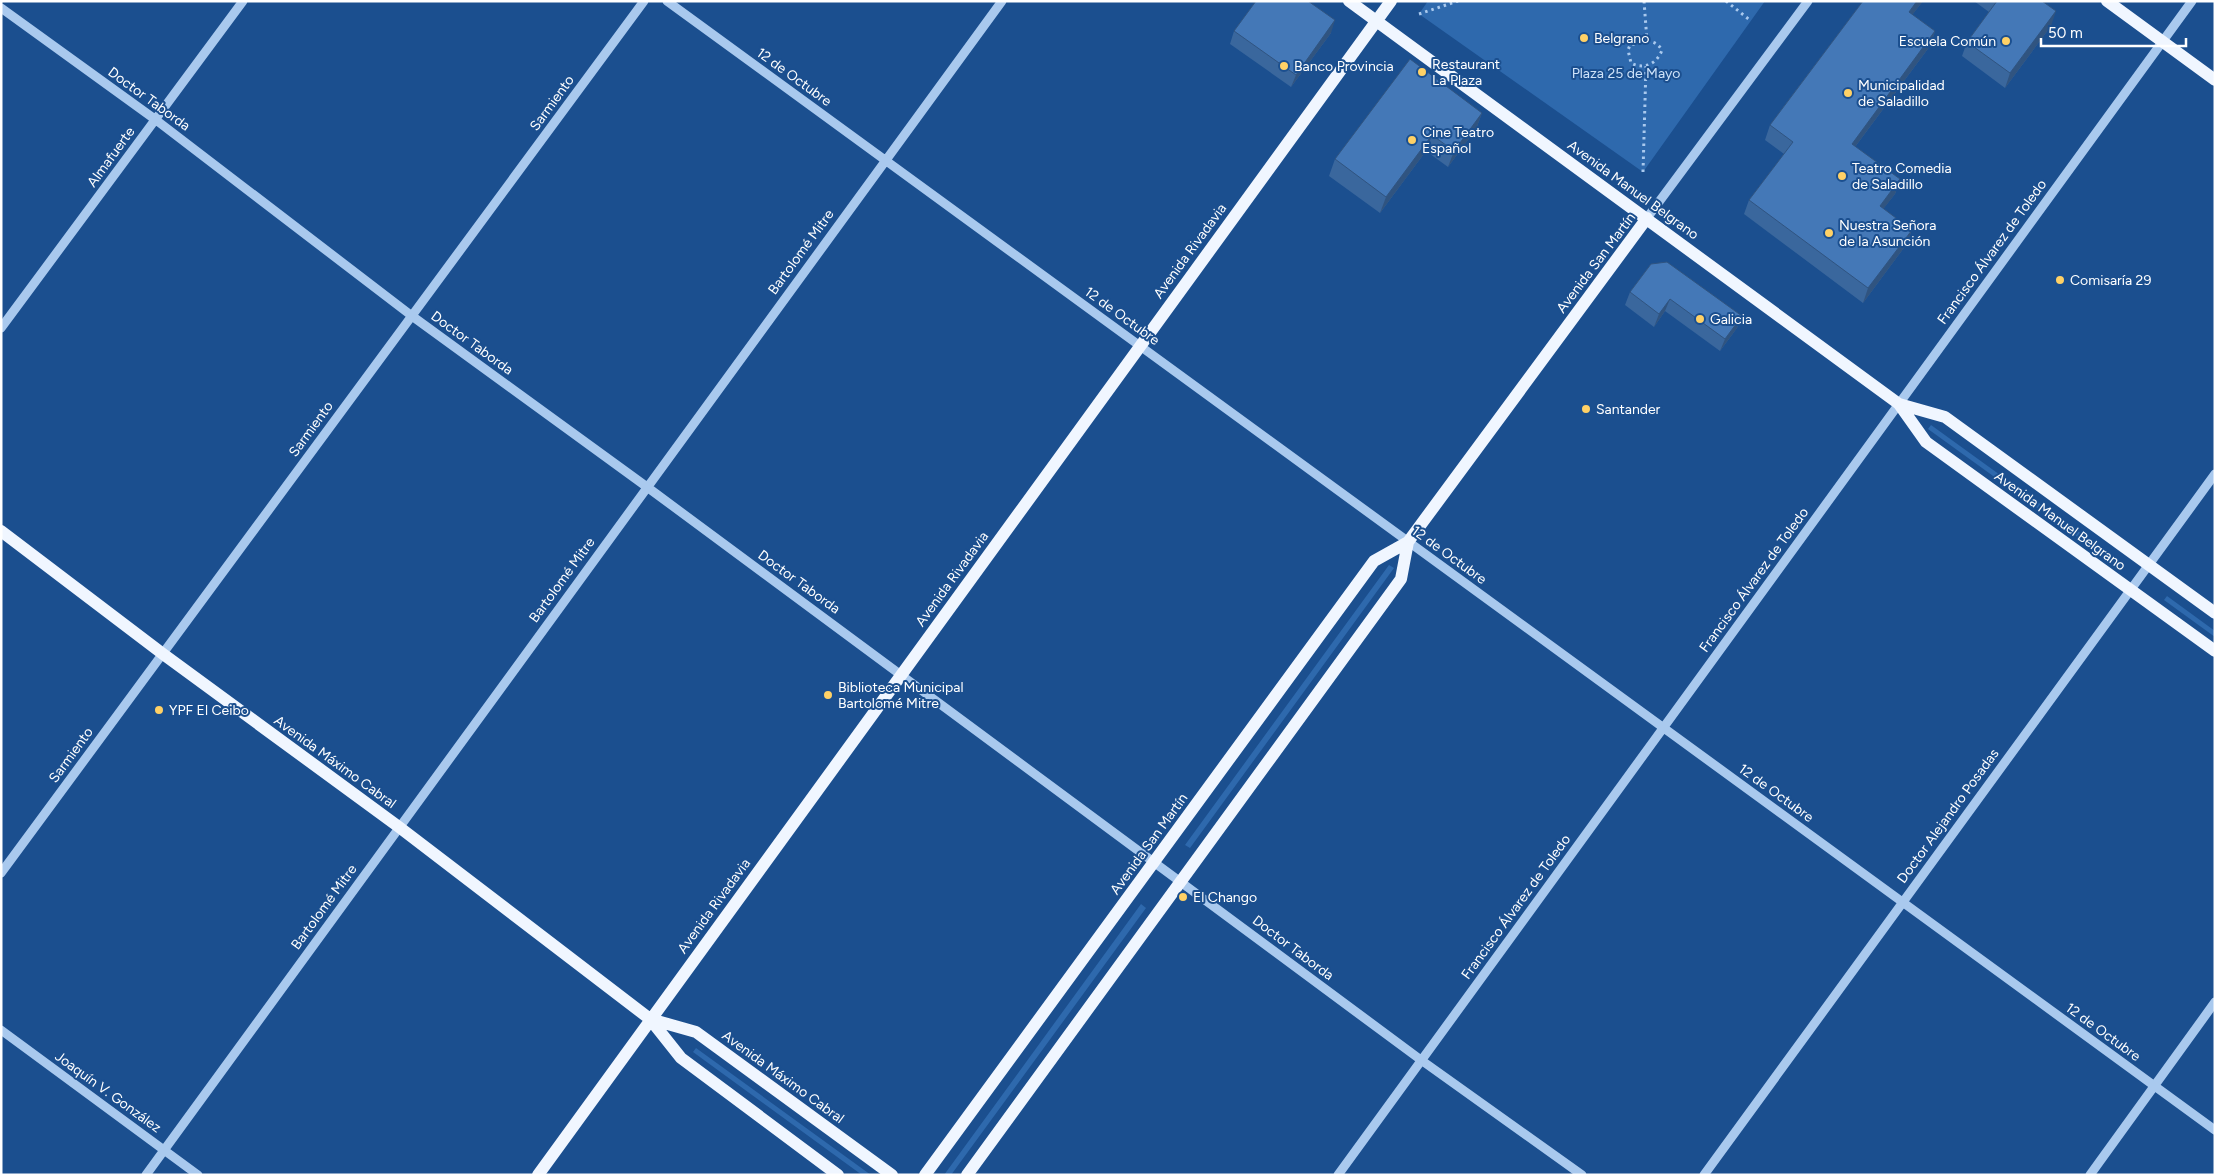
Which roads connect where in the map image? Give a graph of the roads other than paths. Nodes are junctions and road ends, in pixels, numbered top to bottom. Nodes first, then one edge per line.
1 (243, 1) edge
2 (644, 1) edge
3 (667, 1) edge
4 (1002, 1) edge
5 (1349, 1) edge
6 (1391, 1) edge
7 (1808, 1) edge
8 (2107, 1) edge
9 (2192, 1) edge
10 (1, 8) edge
11 (1377, 21) junction
12 (2162, 42) junction
13 (2215, 80) edge
14 (156, 120) junction
15 (885, 161) junction
16 (1648, 218) junction
17 (412, 316) junction
18 (1, 328) edge
19 (1140, 346) junction
20 (1899, 404) junction
21 (2215, 474) edge
22 (647, 487) junction
23 (1, 531) edge
24 (1408, 542) junction
25 (2148, 565) junction
26 (2130, 590) junction
27 (2215, 613) edge
28 (2215, 651) edge
29 (162, 654) junction
30 (901, 675) junction
31 (1663, 728) junction
32 (399, 826) junction
33 (1154, 862) junction
34 (1, 873) edge
35 (1180, 882) junction
36 (1902, 902) junction
37 (2215, 1002) edge
38 (650, 1020) junction
39 (1, 1030) edge
40 (1421, 1060) junction
41 (2154, 1086) junction
42 (2215, 1130) edge
43 (164, 1150) junction
44 (146, 1175) edge
45 (198, 1175) edge
46 (538, 1175) edge
47 (838, 1175) edge
48 (892, 1175) edge
49 (925, 1175) edge
50 (967, 1175) edge
51 (1338, 1175) edge
52 (1582, 1175) edge
53 (1704, 1175) edge
54 (2090, 1175) edge

1 - 14 street, Almafuerte
2 - 17 street, Sarmiento
3 - 15 street, 12 de Octubre
4 - 15 street, Bartolomé Mitre
5 - 11 main road, Avenida Manuel Belgrano
6 - 11 main road, Avenida Rivadavia
7 - 16 street, Avenida San Martín
8 - 12 main road
9 - 12 street, Francisco Álvarez de Toledo
10 - 14 street, Doctor Taborda
11 - 16 main road, Avenida Manuel Belgrano
11 - 19 main road, Avenida Rivadavia
12 - 13 main road
12 - 20 street, Francisco Álvarez de Toledo
14 - 17 street, Doctor Taborda
14 - 18 street, Almafuerte
15 - 19 street, 12 de Octubre
15 - 22 street, Bartolomé Mitre
16 - 20 main road, Avenida Manuel Belgrano
16 - 24 main road, Avenida San Martín
17 - 22 street, Doctor Taborda
17 - 29 street, Sarmiento
19 - 24 street, 12 de Octubre
19 - 30 main road, Avenida Rivadavia
20 - 25 main road, Avenida Manuel Belgrano
20 - 26 main road, Avenida Manuel Belgrano
20 - 31 street, Francisco Álvarez de Toledo
21 - 25 street, Doctor Alejandro Posadas
22 - 30 street, Doctor Taborda
22 - 32 street, Bartolomé Mitre
23 - 29 main road, Avenida Máximo Cabral
24 - 31 street, 12 de Octubre
24 - 33 main road, Avenida San Martín
24 - 35 main road, Avenida San Martín
25 - 26 street, Doctor Alejandro Posadas
25 - 27 main road, Avenida Manuel Belgrano
26 - 28 main road, Avenida Manuel Belgrano
26 - 36 street, Doctor Alejandro Posadas
29 - 32 main road, Avenida Máximo Cabral
29 - 34 street, Sarmiento
30 - 33 street, Doctor Taborda
30 - 38 main road, Avenida Rivadavia
31 - 36 street, 12 de Octubre
31 - 40 street, Francisco Álvarez de Toledo
32 - 38 main road, Avenida Máximo Cabral
32 - 43 street, Bartolomé Mitre
33 - 35 street, Doctor Taborda
33 - 49 main road, Avenida San Martín
35 - 40 street, Doctor Taborda
35 - 50 main road, Avenida San Martín
36 - 41 street, 12 de Octubre
36 - 53 street, Doctor Alejandro Posadas
37 - 41 street
38 - 46 main road, Avenida Rivadavia
38 - 47 main road, Avenida Máximo Cabral
38 - 48 main road, Avenida Máximo Cabral
39 - 43 street, Joaquín V. González
40 - 51 street, Francisco Álvarez de Toledo
40 - 52 street, Doctor Taborda
41 - 42 street, 12 de Octubre
41 - 54 street
43 - 44 street, Bartolomé Mitre
43 - 45 street, Joaquín V. González

